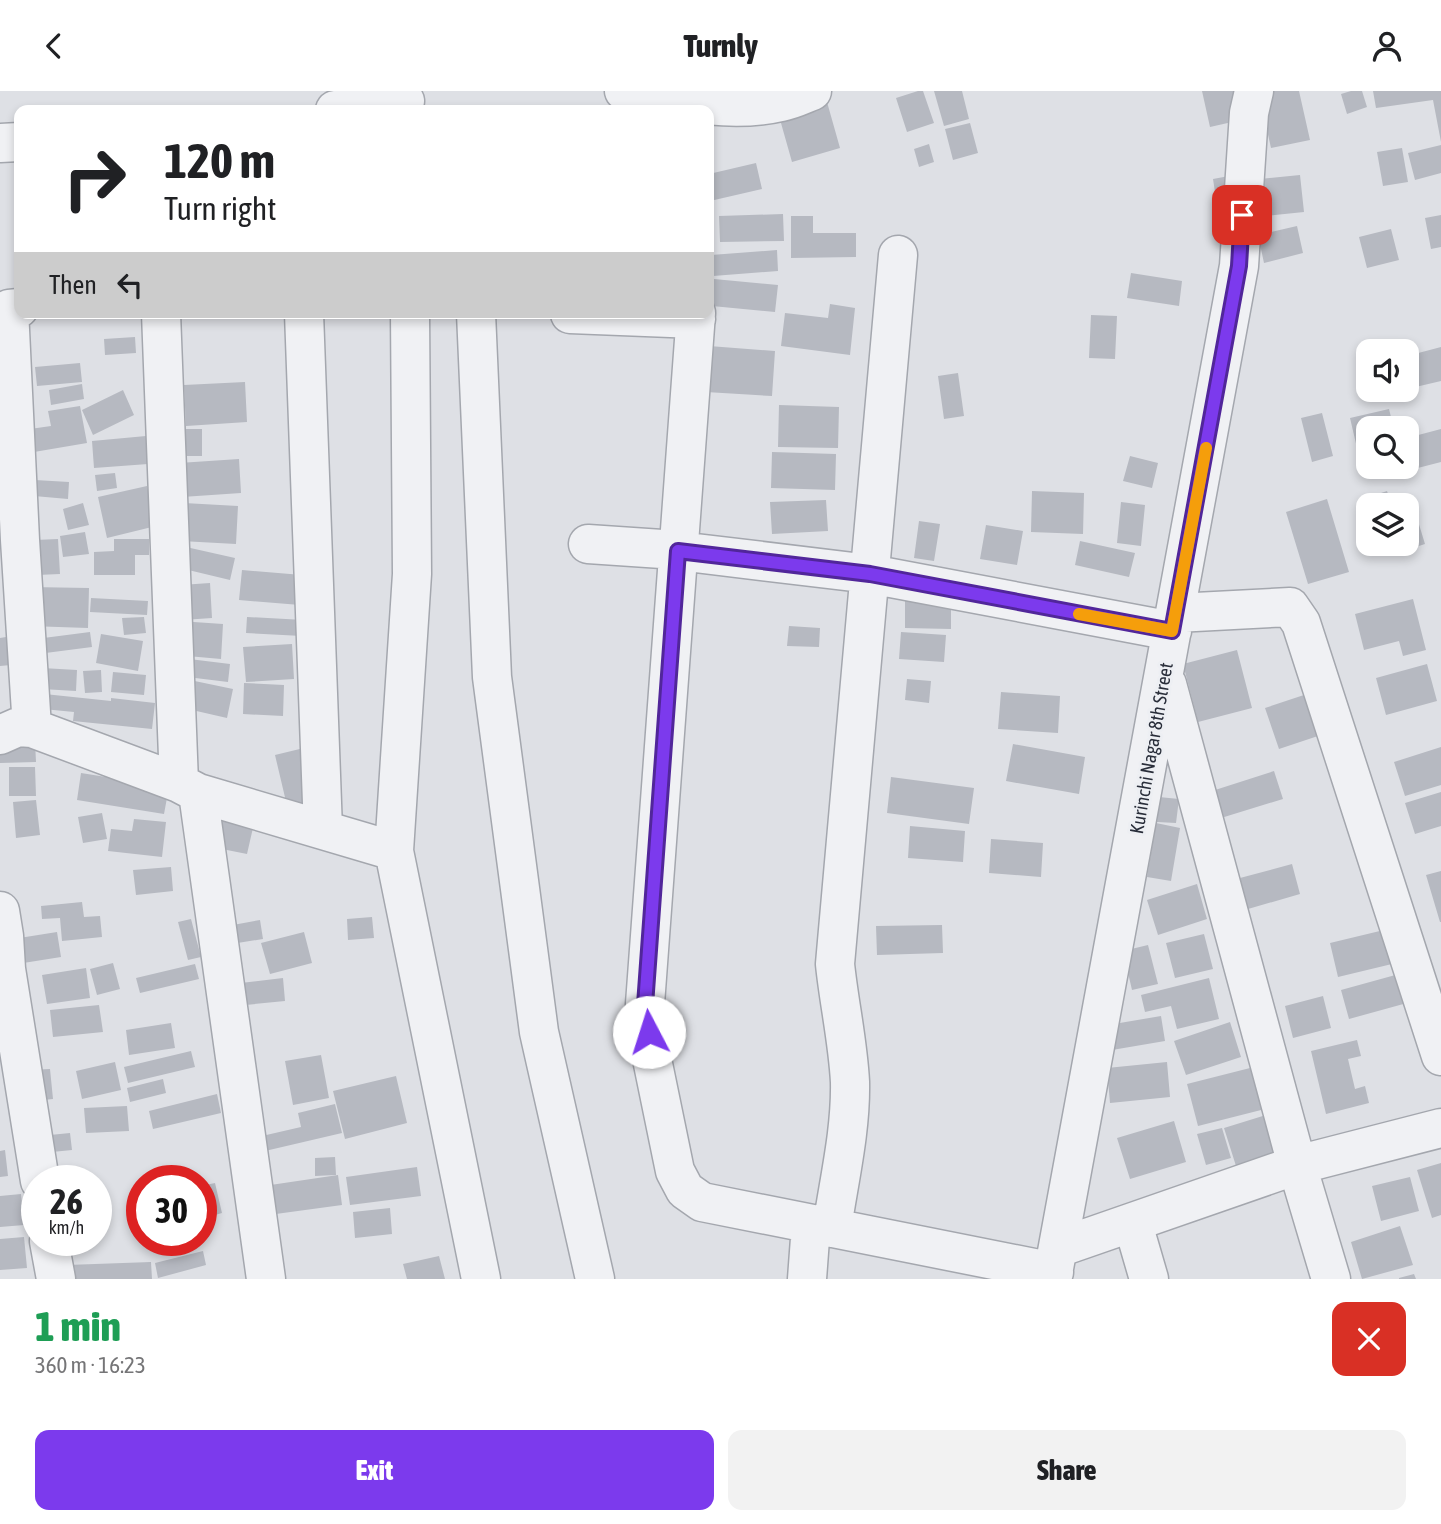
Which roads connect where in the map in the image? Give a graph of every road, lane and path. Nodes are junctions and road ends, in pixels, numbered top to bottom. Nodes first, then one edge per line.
1 (624, 91) edge
2 (812, 91) edge
3 (1254, 91) edge
4 (405, 101) edge
5 (374, 105) edge
6 (669, 105) edge
7 (714, 106) edge
8 (898, 255) dead end
9 (14, 308) edge
10 (161, 319) edge
11 (304, 319) edge
12 (410, 319) edge
13 (476, 319) edge
14 (696, 319) edge
15 (588, 544) dead end
16 (678, 551) junction
17 (870, 574) junction
18 (1174, 621) junction
19 (1164, 674) junction
20 (16, 731) edge
21 (188, 788) junction
22 (323, 830) junction
23 (394, 851) junction
24 (1, 928) edge
25 (1441, 1056) edge
26 (1441, 1128) edge
27 (37, 1165) edge
28 (1297, 1165) junction
29 (1133, 1224) junction
30 (822, 1226) junction
31 (51, 1256) edge
32 (1055, 1266) edge
33 (55, 1279) edge
34 (266, 1279) edge
35 (481, 1279) edge
36 (595, 1279) edge
37 (807, 1279) edge
38 (1149, 1279) edge
39 (1331, 1279) edge

1 - 6 street
2 - 7 street
3 - 18 street, Kurinchi Nagar 8th Street
4 - 5 street
8 - 17 street
9 - 20 street
10 - 21 street
11 - 22 street
12 - 23 street
13 - 36 street
14 - 16 street
15 - 16 street
16 - 17 street
16 - 30 street
17 - 18 street
17 - 30 street
18 - 19 street, Kurinchi Nagar 8th Street
18 - 25 street
19 - 28 street
19 - 32 street, Kurinchi Nagar 8th Street
20 - 21 street
21 - 22 street
21 - 34 street
22 - 23 street
23 - 35 street
24 - 27 street
26 - 28 street
28 - 29 street
28 - 39 street
29 - 32 street
29 - 38 street
30 - 32 street
30 - 37 street
31 - 33 street

